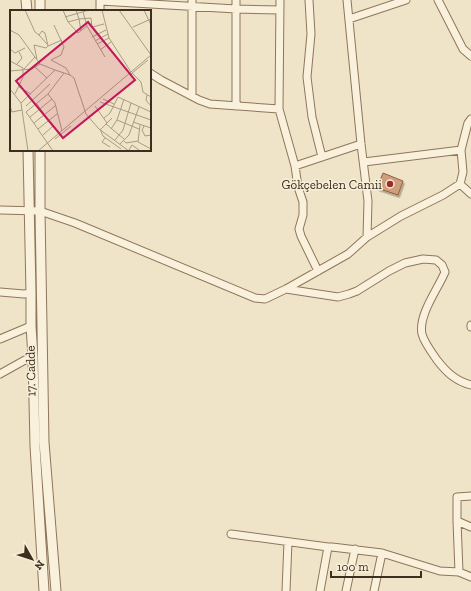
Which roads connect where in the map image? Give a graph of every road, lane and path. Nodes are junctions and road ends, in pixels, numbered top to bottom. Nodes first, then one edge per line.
1 (26, 0) edge
2 (236, 0) edge
3 (280, 0) edge
4 (309, 0) edge
5 (347, 0) edge
6 (406, 0) edge
7 (438, 0) edge
8 (100, 1) edge
9 (192, 3) edge
10 (143, 5) edge
11 (236, 9) junction
12 (27, 10) edge
13 (280, 10) junction
14 (349, 19) junction
15 (471, 56) edge
16 (151, 74) edge
17 (192, 96) junction
18 (236, 106) junction
19 (279, 109) junction
20 (471, 119) edge
21 (361, 144) junction
22 (461, 150) junction
23 (28, 151) edge
24 (40, 151) edge
25 (322, 157) junction
26 (364, 162) junction
27 (295, 166) junction
28 (460, 184) junction
29 (471, 194) edge
30 (0, 210) edge
31 (29, 210) junction
32 (40, 211) junction
33 (367, 237) junction
34 (318, 271) junction
35 (286, 289) junction
36 (0, 292) edge
37 (31, 293) junction
38 (31, 326) junction
39 (0, 339) edge
40 (33, 357) junction
41 (0, 374) edge
42 (471, 385) edge
43 (471, 496) edge
44 (457, 521) junction
45 (471, 527) edge
46 (231, 534) dead end
47 (288, 542) junction
48 (328, 547) junction
49 (355, 549) junction
50 (382, 553) junction
51 (459, 572) junction
52 (471, 577) edge
53 (44, 591) edge
54 (56, 591) edge
55 (286, 591) edge
56 (320, 591) edge
57 (346, 591) edge
58 (374, 591) edge

1 - 12 street
2 - 11 street
3 - 13 street
4 - 25 street
5 - 14 street
6 - 14 street
7 - 15 street
8 - 10 street
9 - 10 street
9 - 11 street
9 - 17 street
11 - 13 street
11 - 18 street
13 - 19 street
14 - 21 street
16 - 17 street
17 - 18 street
18 - 19 street
19 - 27 street
20 - 22 street
21 - 25 street
21 - 26 street
22 - 26 street
22 - 28 street
23 - 31 street, 17. Cadde
24 - 32 street, 17. Cadde
25 - 27 street
26 - 33 street
27 - 34 street
28 - 29 street
28 - 33 street
30 - 31 street
31 - 32 street
31 - 37 street, 17. Cadde
32 - 35 street
32 - 54 street, 17. Cadde
33 - 34 street
34 - 35 street
35 - 42 street
36 - 37 street
37 - 38 street, 17. Cadde
38 - 39 street
38 - 40 street, 17. Cadde
40 - 41 street
40 - 53 street, 17. Cadde
43 - 44 street
44 - 45 street
44 - 51 street
46 - 47 street
47 - 48 street
47 - 55 street
48 - 49 street
48 - 56 street
49 - 50 street
49 - 57 street
50 - 51 street
50 - 58 street
51 - 52 street

